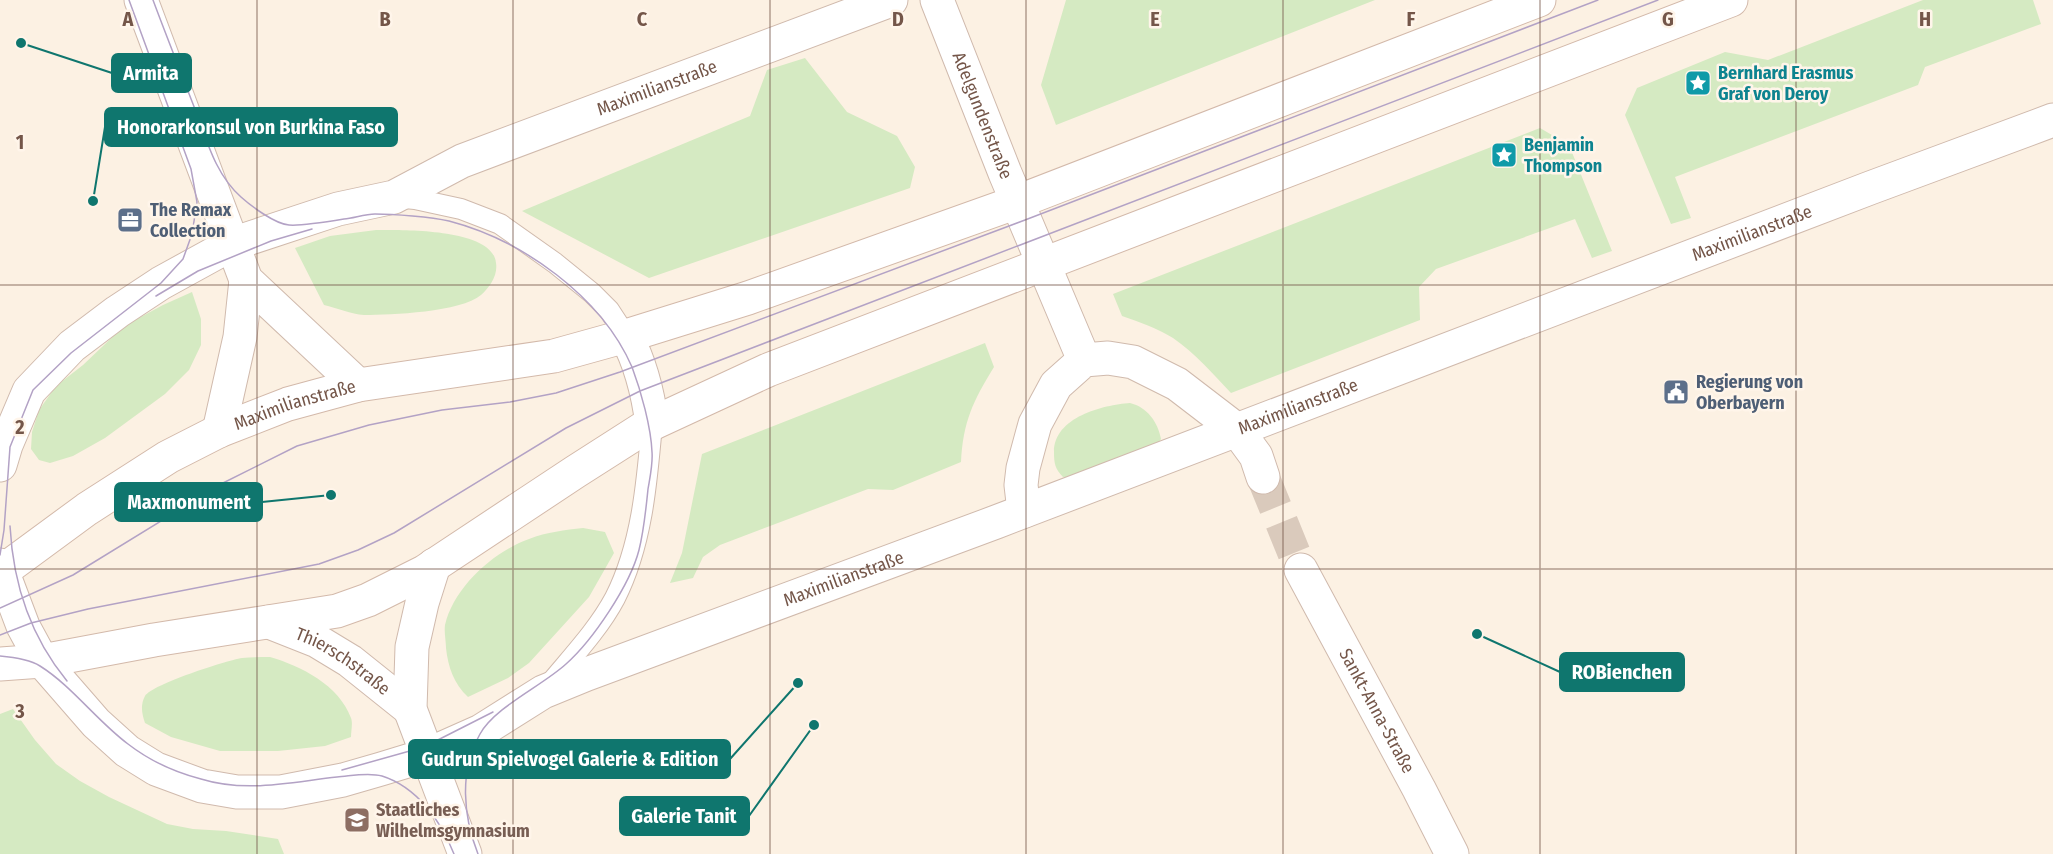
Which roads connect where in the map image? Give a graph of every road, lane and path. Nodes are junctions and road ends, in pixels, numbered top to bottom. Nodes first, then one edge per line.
1 (141, 0) edge
2 (891, 0) edge
3 (937, 0) edge
4 (1539, 0) edge
5 (1731, 0) edge
6 (2053, 120) edge
7 (394, 197) junction
8 (1024, 216) junction
9 (232, 244) junction
10 (1043, 263) junction
11 (246, 280) junction
12 (626, 336) junction
13 (1084, 360) junction
14 (358, 385) junction
15 (652, 424) junction
16 (1236, 430) junction
17 (219, 431) junction
18 (0, 465) edge
19 (1263, 477) tunnel mouth
20 (1024, 511) junction
21 (434, 565) junction
22 (0, 570) edge
23 (1301, 570) tunnel mouth
24 (269, 622) junction
25 (42, 661) junction
26 (0, 664) edge
27 (543, 692) junction
28 (410, 709) junction
29 (428, 754) junction
30 (465, 854) edge
31 (1452, 854) edge

1 - 9 street
2 - 7 street, Maximilianstraße
3 - 8 street, Adelgundenstraße
4 - 8 street, Maximilianstraße
5 - 10 street
6 - 16 street, Maximilianstraße
7 - 9 street, Maximilianstraße
7 - 12 lane, Maximilianstraße
8 - 10 street
8 - 12 street, Maximilianstraße
9 - 11 street
9 - 18 street, Maximilianstraße
10 - 13 street
10 - 15 street
11 - 14 street
11 - 17 street
12 - 14 street, Maximilianstraße
12 - 15 street
13 - 16 street
13 - 20 street
14 - 17 street, Maximilianstraße
15 - 21 street
15 - 27 lane, Maximilianstraße
16 - 19 street
16 - 20 street, Maximilianstraße
17 - 22 street, Maximilianstraße
20 - 27 street, Maximilianstraße
21 - 24 street
21 - 28 street, Thierschstraße
22 - 25 street, Maximilianstraße
23 - 31 street, Sankt-Anna-Straße
24 - 25 street
24 - 28 street, Thierschstraße
25 - 26 street
25 - 29 street, Maximilianstraße
27 - 29 street, Maximilianstraße
28 - 29 street, Thierschstraße
29 - 30 street, Thierschstraße

